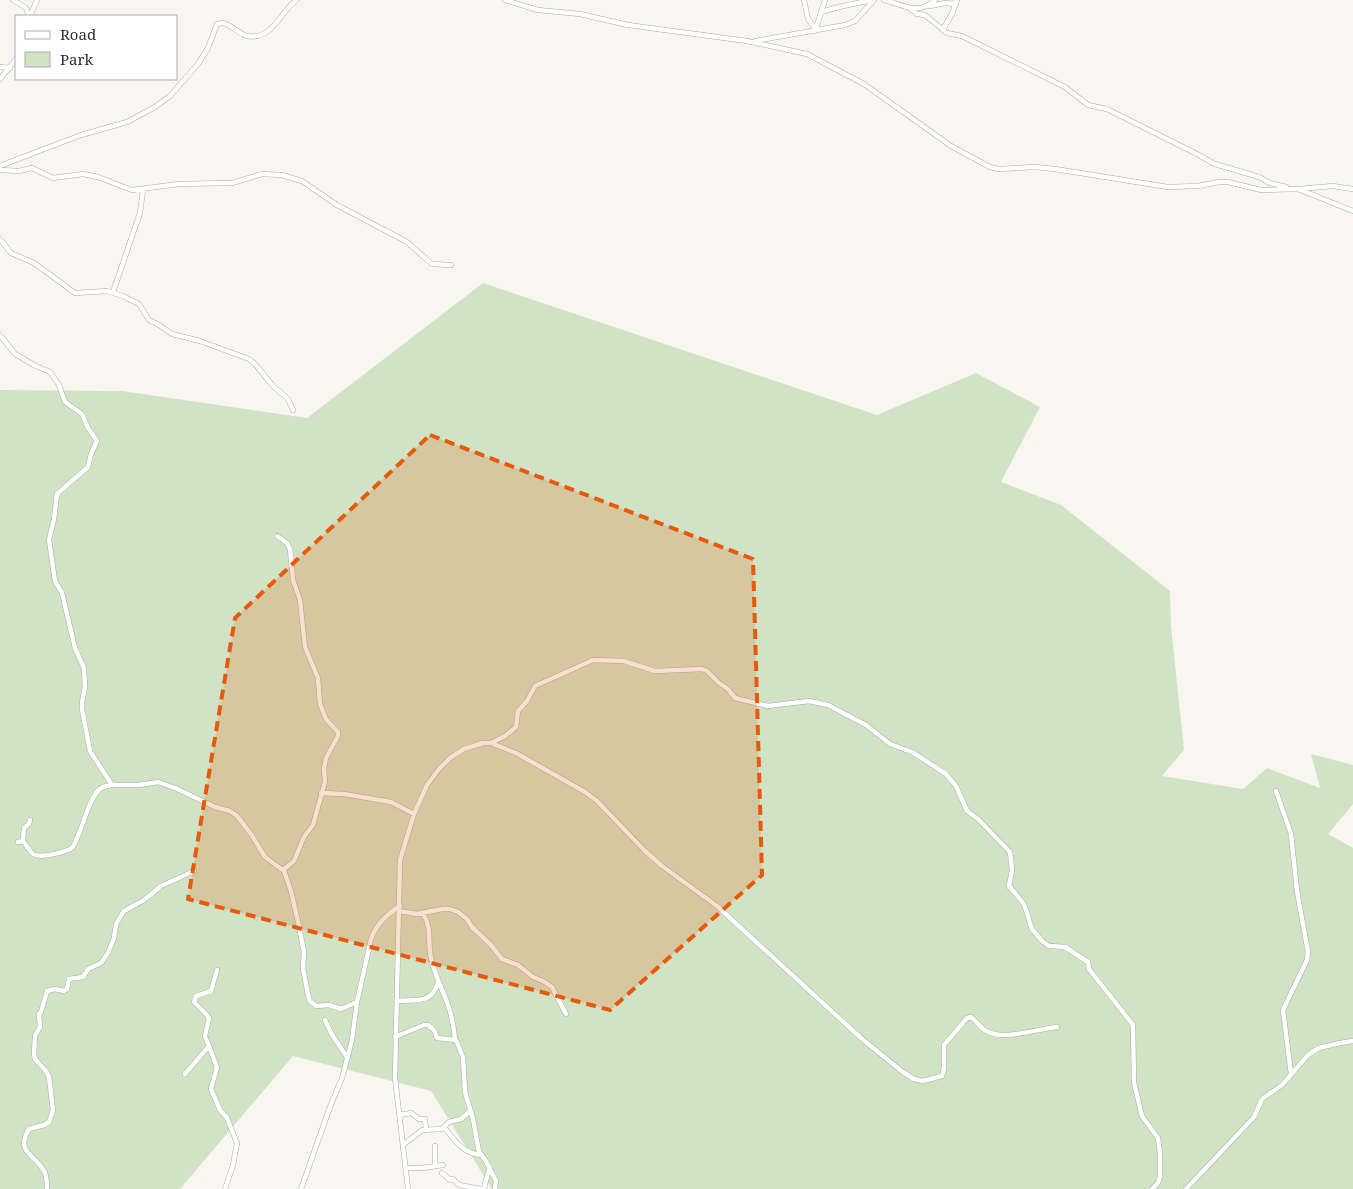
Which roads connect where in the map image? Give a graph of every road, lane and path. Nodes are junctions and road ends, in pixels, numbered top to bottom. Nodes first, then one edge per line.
1 (13, 0) edge
2 (37, 0) edge
3 (297, 0) edge
4 (505, 0) edge
5 (804, 0) edge
6 (825, 0) edge
7 (873, 0) edge
8 (884, 0) edge
9 (935, 0) edge
10 (892, 1) edge
11 (956, 2) edge
12 (908, 7) junction
13 (927, 7) junction
14 (821, 12) junction
15 (30, 15) edge
16 (30, 15) edge
17 (943, 29) junction
18 (815, 30) junction
19 (747, 41) junction
20 (15, 60) edge
21 (0, 67) edge
22 (10, 68) junction
23 (0, 79) edge
24 (0, 166) edge
25 (0, 170) edge
26 (1296, 189) junction
27 (1353, 189) edge
28 (143, 190) junction
29 (1353, 211) edge
30 (0, 238) edge
31 (450, 266) dead end
32 (113, 292) junction
33 (0, 335) edge
34 (293, 410) dead end
35 (277, 536) dead end
36 (491, 743) junction
37 (111, 784) junction
38 (1276, 791) dead end
39 (321, 793) junction
40 (414, 814) junction
41 (30, 820) dead end
42 (284, 870) junction
43 (194, 871) dead end
44 (399, 909) junction
45 (423, 913) junction
46 (217, 970) dead end
47 (438, 983) junction
48 (397, 1000) junction
49 (357, 1002) junction
50 (566, 1014) dead end
51 (326, 1020) dead end
52 (1056, 1027) dead end
53 (395, 1037) junction
54 (455, 1039) junction
55 (1353, 1041) edge
56 (209, 1046) junction
57 (347, 1056) junction
58 (184, 1074) dead end
59 (1290, 1074) junction
60 (470, 1111) junction
61 (400, 1115) junction
62 (444, 1127) junction
63 (426, 1130) junction
64 (403, 1145) junction
65 (435, 1146) dead end
66 (482, 1155) junction
67 (444, 1165) dead end
68 (435, 1166) junction
69 (406, 1168) junction
70 (490, 1168) junction
71 (442, 1173) dead end
72 (47, 1189) edge
73 (226, 1189) edge
74 (301, 1189) edge
75 (408, 1189) edge
76 (480, 1189) edge
77 (484, 1189) edge
78 (495, 1189) edge
79 (1152, 1189) edge
80 (1186, 1189) edge

1 - 15 street
2 - 16 street
3 - 24 street
4 - 19 street
5 - 18 street
6 - 14 street
7 - 14 street
7 - 18 street
8 - 10 street
9 - 13 street
10 - 12 street
11 - 13 street
11 - 17 street
12 - 13 street
12 - 17 street
14 - 18 street
17 - 26 street
18 - 19 street
19 - 26 street
20 - 22 street
21 - 22 street
22 - 23 street
25 - 28 street
26 - 27 street
26 - 29 street
28 - 31 street
28 - 32 street
30 - 32 street
32 - 34 street
33 - 37 street
35 - 39 street
36 - 40 street
36 - 52 street
36 - 79 street
37 - 41 street
37 - 42 street
38 - 59 street
39 - 40 street
39 - 42 street
40 - 44 street
42 - 49 street
43 - 72 street
44 - 45 street
44 - 48 street
44 - 49 street
45 - 47 street
45 - 50 street
46 - 56 street
47 - 48 street
47 - 54 street
48 - 53 street
49 - 57 street
51 - 57 street
53 - 54 street
53 - 61 street
54 - 60 street
55 - 59 street
56 - 58 street
56 - 73 street
57 - 74 street
59 - 80 street
60 - 62 street
60 - 66 street
61 - 63 street
61 - 64 street
62 - 63 street
62 - 66 street
63 - 64 street
64 - 69 street
65 - 68 street
66 - 70 street
67 - 68 street
68 - 69 street
69 - 75 street
70 - 77 street
70 - 78 street
71 - 76 street

